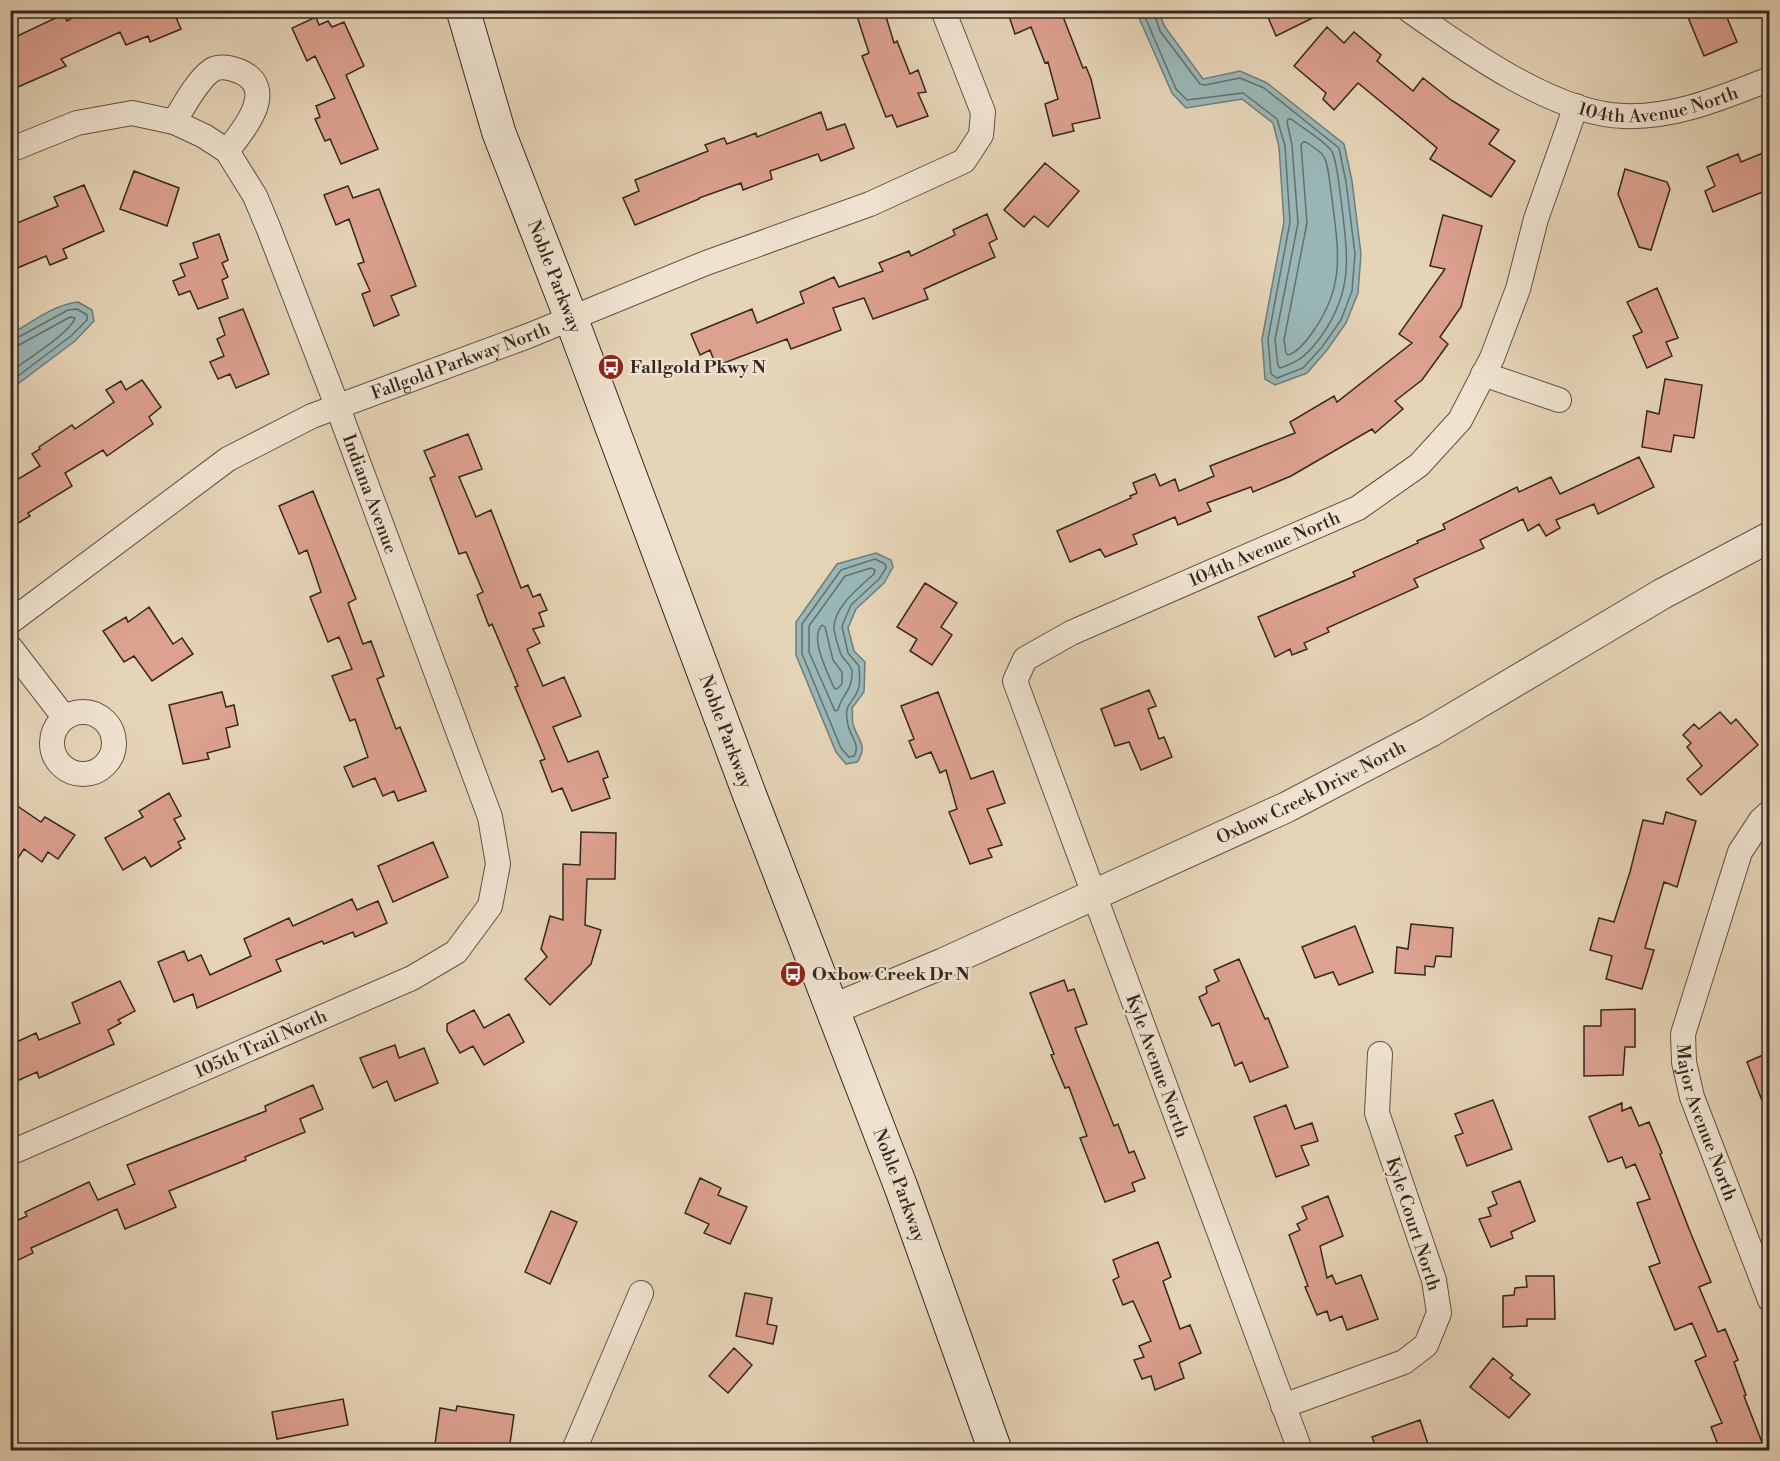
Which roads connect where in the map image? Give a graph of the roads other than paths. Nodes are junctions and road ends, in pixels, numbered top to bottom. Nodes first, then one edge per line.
1 (463, 10) edge
2 (943, 10) edge
3 (1409, 10) edge
4 (1770, 79) edge
5 (1576, 105) junction
6 (174, 122) junction
7 (10, 150) edge
8 (227, 151) junction
9 (571, 318) junction
10 (1483, 374) junction
11 (1559, 400) dead end
12 (338, 408) junction
13 (1770, 537) edge
14 (10, 622) edge
15 (10, 647) edge
16 (1015, 681) joint
17 (64, 717) dead end
18 (1770, 812) edge
19 (1096, 895) junction
20 (490, 906) joint
21 (833, 1009) junction
22 (1380, 1054) dead end
23 (10, 1153) edge
24 (641, 1293) dead end
25 (1770, 1300) edge
26 (1283, 1406) junction
27 (574, 1450) edge
28 (995, 1450) edge
29 (1300, 1450) edge

1 - 9 main road, Noble Parkway
2 - 9 street, Fallgold Parkway North
3 - 5 street
4 - 5 street, 104th Avenue North
5 - 10 street, 104th Avenue North
6 - 7 street, Indiana Avenue
6 - 8 street, Indiana Avenue
6 - 8 street
8 - 12 street, Indiana Avenue
9 - 12 street, Fallgold Parkway North
9 - 21 main road, Noble Parkway
10 - 11 street
10 - 16 street, 104th Avenue North
12 - 14 street, Fallgold Parkway North
12 - 20 street, Indiana Avenue
13 - 19 street, Oxbow Creek Drive North
15 - 17 street
16 - 19 street, Kyle Avenue North
18 - 25 street, Major Avenue North
19 - 21 street, Oxbow Creek Drive North
19 - 26 street, Kyle Avenue North
20 - 23 street, 105th Trail North
21 - 28 main road, Noble Parkway
22 - 26 street, Kyle Court North
24 - 27 street
26 - 29 street, Kyle Avenue North

